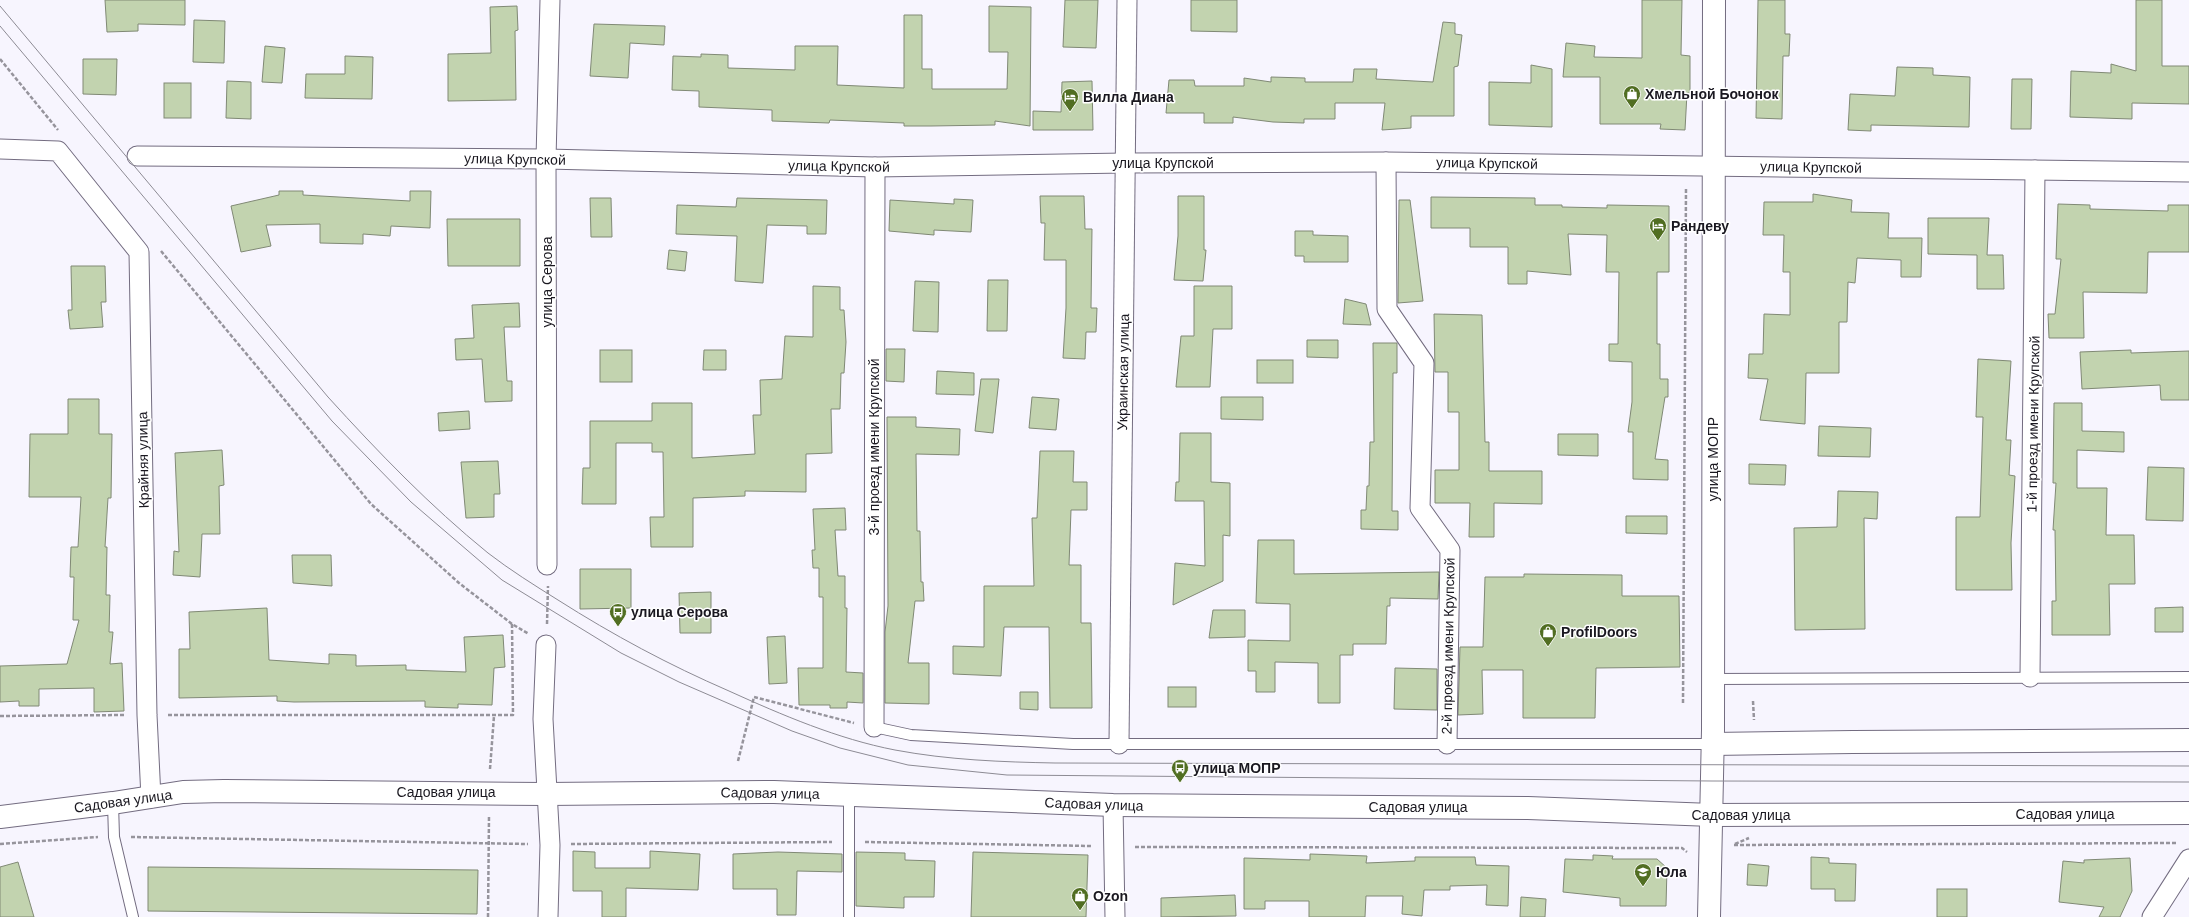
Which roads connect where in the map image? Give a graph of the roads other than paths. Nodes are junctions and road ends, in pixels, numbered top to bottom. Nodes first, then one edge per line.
1 (550, 0) edge
2 (1127, 0) edge
3 (1714, 0) edge
4 (0, 149) edge
5 (137, 156) dead end
6 (546, 159) junction
7 (1386, 162) junction
8 (1125, 163) junction
9 (1712, 165) junction
10 (875, 167) junction
11 (2035, 170) junction
12 (2189, 172) edge
13 (547, 565) road end
14 (546, 645) road end
15 (2189, 677) edge
16 (2030, 678) junction
17 (1713, 679) junction
18 (874, 727) joint
19 (2189, 740) edge
20 (1119, 744) junction
21 (1447, 744) junction
22 (1712, 744) junction
23 (546, 794) junction
24 (849, 795) junction
25 (151, 798) junction
26 (113, 803) junction
27 (1113, 805) junction
28 (2189, 814) edge
29 (1712, 816) junction
30 (0, 817) edge
31 (2189, 860) edge
32 (133, 917) edge
33 (548, 917) edge
34 (848, 917) edge
35 (1115, 917) edge
36 (1709, 917) edge
37 (2152, 917) edge

1 - 6 street, улица Серова
2 - 8 street, Украинская улица
3 - 9 main road, улица МОПР
4 - 25 street, Крайняя улица
5 - 6 street, улица Крупской
6 - 10 street, улица Крупской
6 - 13 street, улица Серова
7 - 8 street, улица Крупской
7 - 9 street, улица Крупской
7 - 21 street, 2-й проезд имени Крупской
8 - 10 street, улица Крупской
8 - 20 street, Украинская улица
9 - 11 street, улица Крупской
9 - 17 main road, улица МОПР
10 - 18 street, 3-й проезд имени Крупской
11 - 12 street, улица Крупской
11 - 16 street, 1-й проезд имени Крупской
14 - 23 street
15 - 16 lane
16 - 17 lane
17 - 22 main road, улица МОПР
18 - 20 lane
19 - 22 main road
20 - 21 lane
21 - 22 lane
22 - 29 main road, улица МОПР
23 - 24 main road, Садовая улица
23 - 25 main road, Садовая улица
23 - 33 street
24 - 27 main road, Садовая улица
24 - 34 lane
25 - 26 main road, Садовая улица
26 - 30 main road, Садовая улица
26 - 32 lane
27 - 29 main road, Садовая улица
27 - 35 street
28 - 29 main road, Садовая улица
29 - 36 main road, улица МОПР
31 - 37 street

